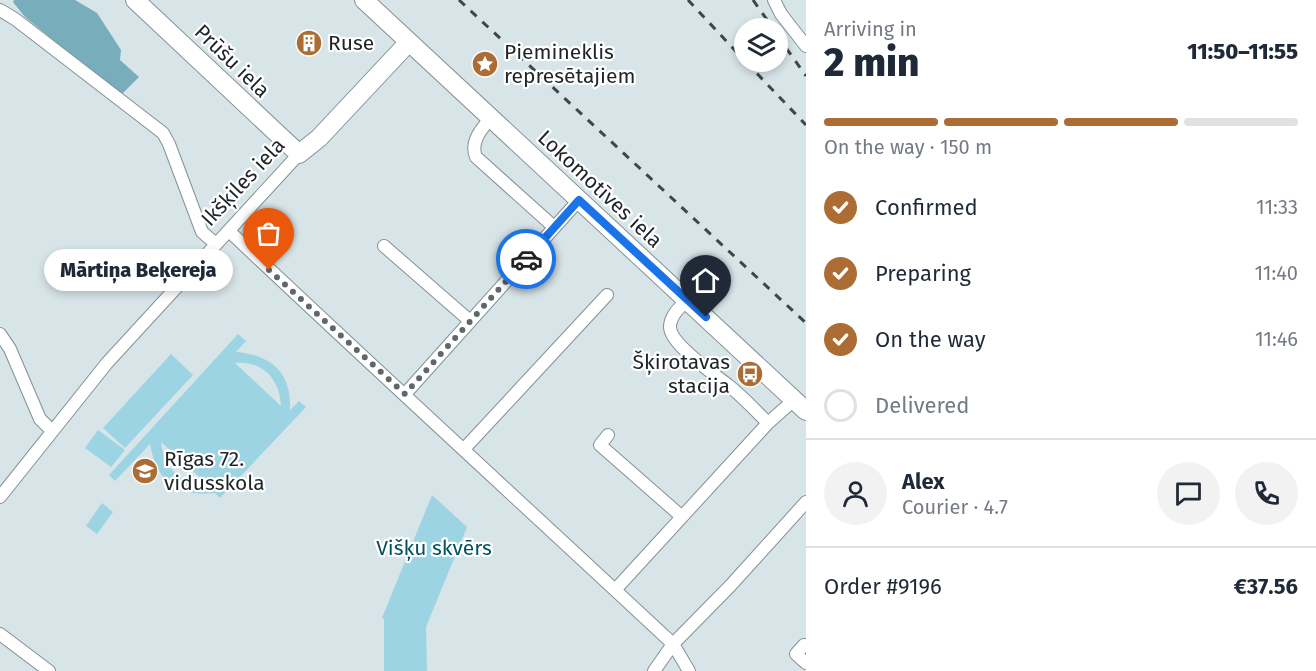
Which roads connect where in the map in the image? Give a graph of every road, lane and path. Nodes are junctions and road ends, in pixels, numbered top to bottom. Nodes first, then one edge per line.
1 (135, 0) edge
2 (364, 0) edge
3 (774, 0) edge
4 (0, 10) edge
5 (409, 42) junction
6 (806, 46) edge
7 (491, 118) junction
8 (299, 154) junction
9 (579, 200) junction
10 (554, 227) junction
11 (229, 231) junction
12 (216, 244) junction
13 (384, 246) dead end
14 (602, 296) dead end
15 (687, 300) junction
16 (470, 321) junction
17 (0, 334) edge
18 (405, 394) junction
19 (800, 406) edge
20 (768, 423) junction
21 (51, 430) junction
22 (608, 435) dead end
23 (464, 449) junction
24 (0, 496) edge
25 (806, 502) edge
26 (681, 516) junction
27 (615, 590) junction
28 (0, 634) edge
29 (673, 644) junction
30 (804, 645) dead end
31 (806, 663) edge
32 (49, 671) edge
33 (654, 671) edge
34 (689, 671) edge

1 - 8 street, Prūšu iela
2 - 5 street, Lokomotīves iela
3 - 6 street
4 - 12 street
5 - 7 street, Lokomotīves iela
5 - 8 street, Ikšķiles iela
7 - 9 street, Lokomotīves iela
7 - 10 street
8 - 11 street, Ikšķiles iela
9 - 10 street
9 - 15 street, Lokomotīves iela
10 - 16 street
11 - 12 street, Ikšķiles iela
11 - 18 street
12 - 21 street, Ikšķiles iela
13 - 16 street
14 - 23 street
15 - 19 street, Lokomotīves iela
15 - 20 street
16 - 18 street
17 - 21 street
18 - 23 street
19 - 20 street
20 - 26 street
21 - 24 street, Ikšķiles iela
22 - 26 street
23 - 27 street
25 - 29 street
26 - 27 street
27 - 29 street
28 - 32 street
29 - 33 street
29 - 34 street
30 - 31 street

